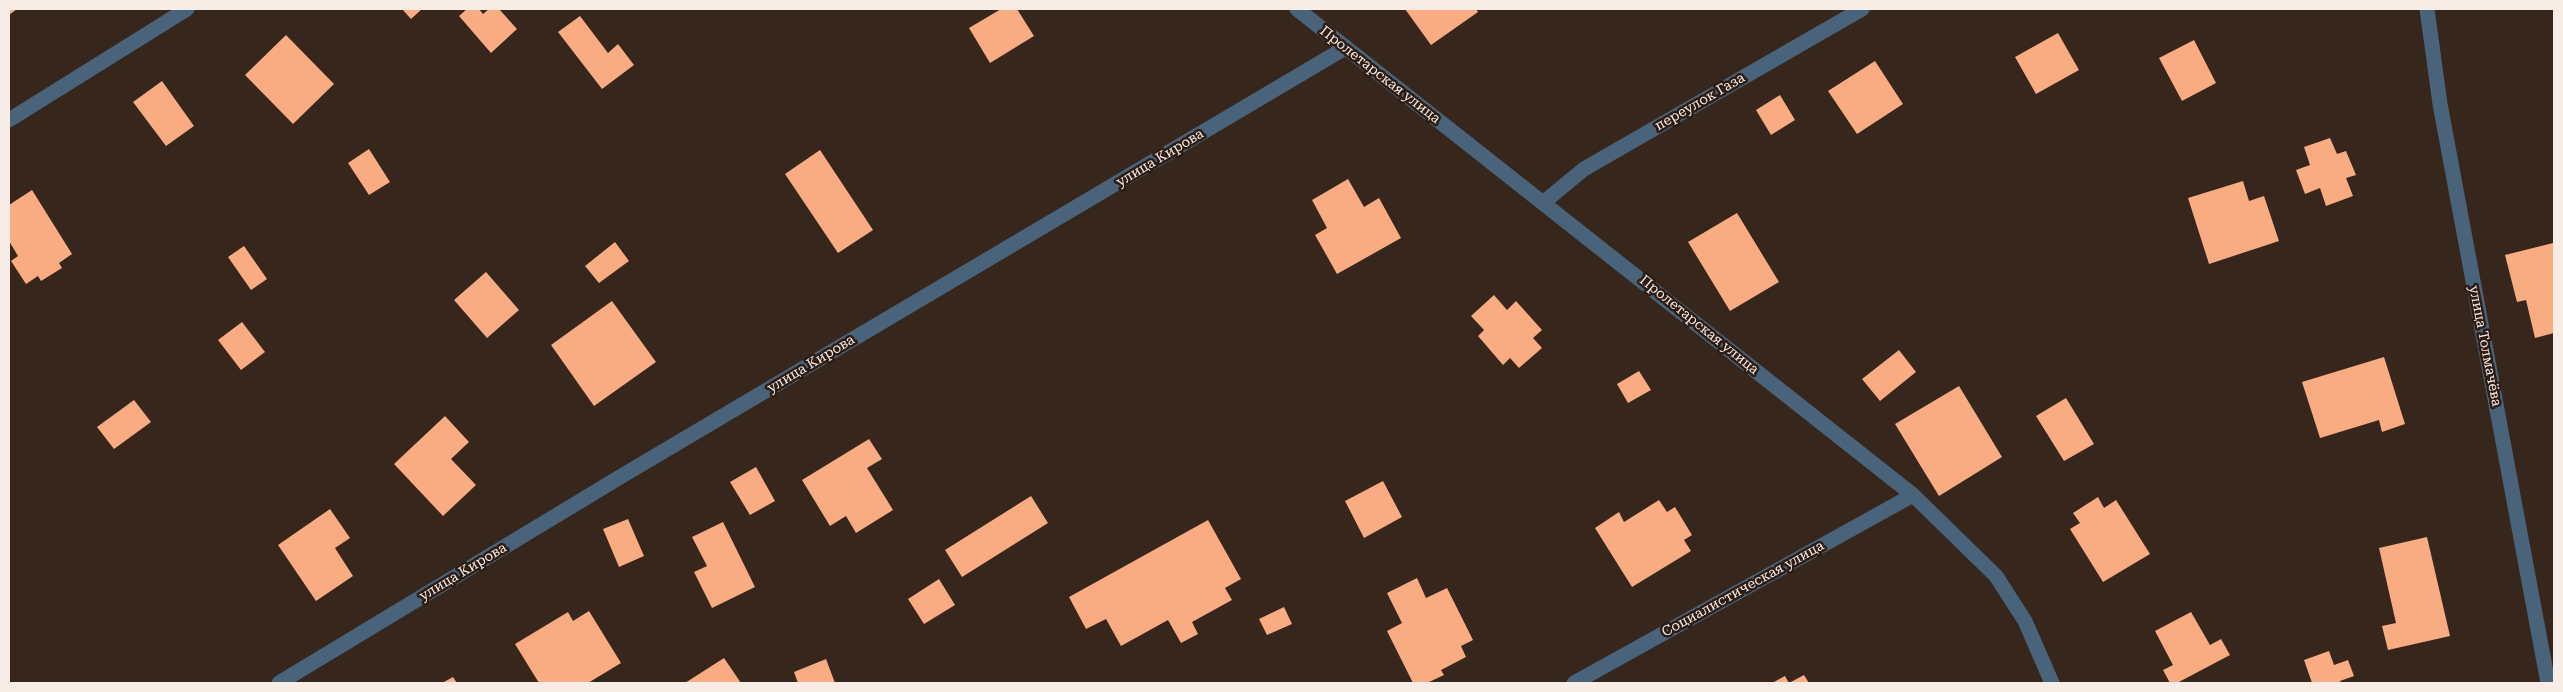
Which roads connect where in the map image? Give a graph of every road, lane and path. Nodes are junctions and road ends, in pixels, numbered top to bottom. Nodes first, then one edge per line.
1 (186, 9) edge
2 (1297, 9) edge
3 (1862, 9) edge
4 (2426, 9) edge
5 (1345, 48) junction
6 (9, 120) edge
7 (1544, 202) junction
8 (1913, 495) junction
9 (279, 683) edge
10 (1574, 683) edge
11 (2052, 683) edge
12 (2548, 683) edge

1 - 6 street
2 - 5 street, Пролетарская улица
3 - 7 street, переулок Газа
4 - 12 street, улица Толмачёва
5 - 7 street, Пролетарская улица
5 - 9 street, улица Кирова
7 - 8 street, Пролетарская улица
8 - 10 street, Социалистическая улица
8 - 11 street, Пролетарская улица

